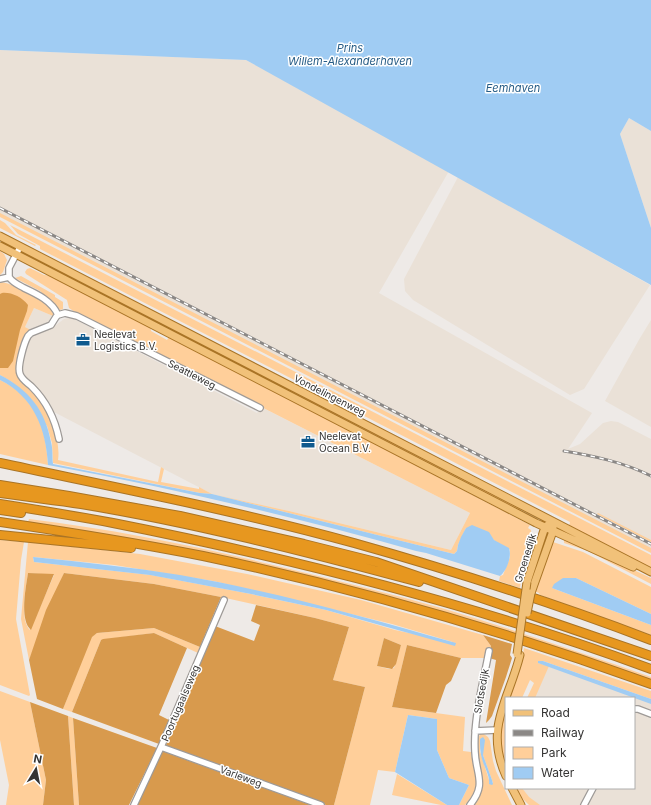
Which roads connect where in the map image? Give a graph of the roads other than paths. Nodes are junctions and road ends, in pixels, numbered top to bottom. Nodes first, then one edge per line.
1 (0, 236) edge
2 (0, 246) edge
3 (20, 247) junction
4 (16, 254) junction
5 (9, 277) junction
6 (0, 279) edge
7 (58, 315) junction
8 (260, 408) dead end
9 (58, 439) dead end
10 (0, 463) edge
11 (0, 485) edge
12 (0, 493) edge
13 (0, 504) edge
14 (0, 510) edge
15 (0, 522) edge
16 (552, 522) junction
17 (111, 523) junction
18 (545, 527) junction
19 (553, 531) junction
20 (0, 535) edge
21 (563, 535) junction
22 (549, 542) junction
23 (202, 556) junction
24 (651, 572) edge
25 (651, 576) edge
26 (530, 583) junction
27 (224, 600) dead end
28 (496, 603) junction
29 (651, 640) edge
30 (488, 651) dead end
31 (518, 654) junction
32 (651, 656) edge
33 (651, 669) edge
34 (651, 684) edge
35 (635, 709) edge
36 (651, 714) edge
37 (497, 730) junction
38 (475, 731) junction
39 (161, 747) junction
40 (505, 773) edge
41 (512, 789) edge
42 (592, 789) edge
43 (517, 798) junction
44 (134, 805) edge
45 (321, 805) edge
46 (470, 805) edge
47 (521, 805) edge
48 (527, 805) edge
49 (584, 805) edge

1 - 3 main road, Vondelingenweg
2 - 4 main road, Vondelingenweg
3 - 4 street
3 - 16 main road, Vondelingenweg
4 - 5 street
4 - 18 main road, Vondelingenweg
5 - 6 street
5 - 7 street
7 - 8 street, Seattleweg
7 - 9 street
10 - 29 highway
11 - 28 highway
12 - 28 highway
13 - 17 highway
14 - 17 highway
15 - 23 highway
16 - 18 main road, Groenedijk
16 - 19 main road, Groenedijk
16 - 24 main road, Vondelingenweg
17 - 33 highway
18 - 19 main road, Vondelingenweg
18 - 26 main road, Groenedijk
19 - 21 main road, Vondelingenweg
19 - 22 main road, Groenedijk
20 - 23 highway
21 - 22 main road
21 - 25 main road, Vondelingenweg
22 - 26 main road, Groenedijk
23 - 34 highway
26 - 31 main road, Groenedijk, bridge
26 - 31 main road, Groenedijk, bridge
27 - 39 street, Poortugaalseweg
28 - 32 highway
30 - 38 street, Slotsedijk
31 - 37 main road, Groenedijk
35 - 36 street
37 - 38 street
37 - 40 main road, Groenedijk
38 - 46 street, Slotsedijk
39 - 44 street, Poortugaalseweg
39 - 45 street, Varleweg
41 - 43 main road
42 - 49 street
43 - 47 main road
43 - 48 main road

